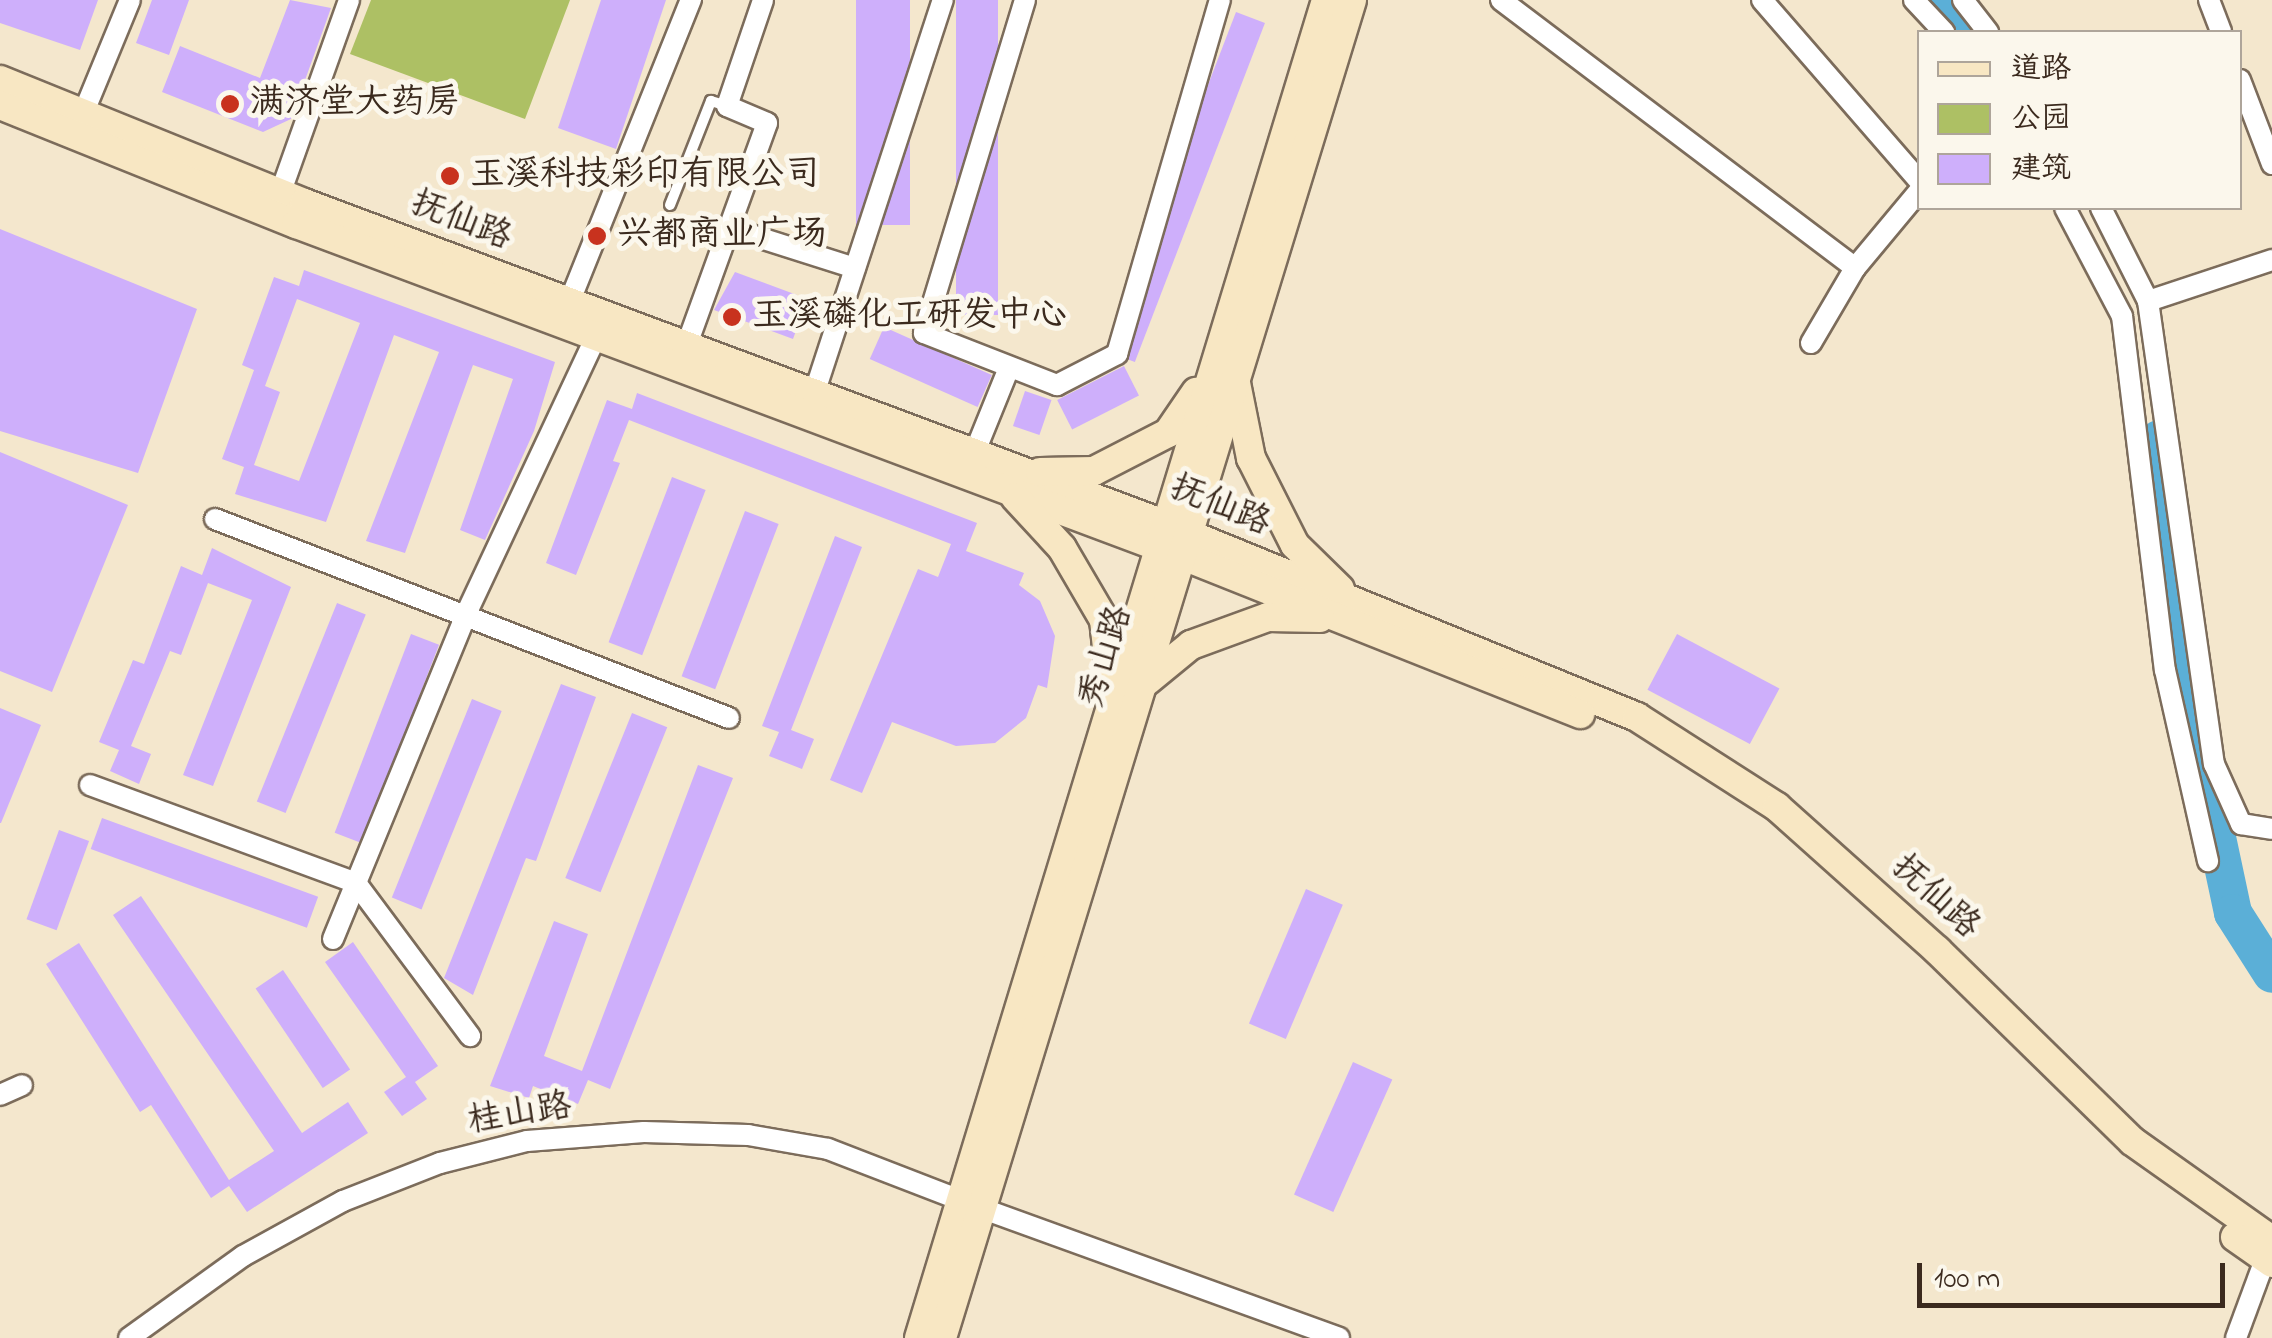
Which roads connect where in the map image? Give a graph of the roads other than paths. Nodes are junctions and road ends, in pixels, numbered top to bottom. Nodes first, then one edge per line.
1 (130, 0) edge
2 (691, 0) edge
3 (763, 0) edge
4 (943, 0) edge
5 (1024, 0) edge
6 (1220, 0) edge
7 (1326, 0) edge
8 (1352, 0) edge
9 (1501, 0) edge
10 (1762, 0) edge
11 (1914, 0) edge
12 (1963, 0) edge
13 (2209, 0) edge
14 (346, 1) edge
15 (1942, 30) edge
16 (1986, 30) edge
17 (2221, 30) edge
18 (0, 80) edge
19 (2242, 85) edge
20 (0, 104) edge
21 (726, 106) junction
22 (83, 114) junction
23 (2272, 164) edge
24 (1917, 179) edge
25 (280, 194) junction
26 (1917, 194) edge
27 (670, 205) dead end
28 (2066, 210) edge
29 (2102, 210) edge
30 (729, 228) junction
31 (2272, 260) edge
32 (855, 268) junction
33 (1855, 268) junction
34 (2148, 301) junction
35 (569, 303) junction
36 (596, 337) junction
37 (1811, 344) dead end
38 (686, 346) junction
39 (1009, 368) junction
40 (1222, 371) junction
41 (814, 394) junction
42 (974, 454) junction
43 (1018, 482) junction
44 (215, 518) dead end
45 (1171, 540) junction
46 (1346, 610) junction
47 (468, 612) junction
48 (1124, 693) junction
49 (729, 718) dead end
50 (90, 784) dead end
51 (2272, 829) edge
52 (2208, 861) dead end
53 (356, 883) junction
54 (333, 939) dead end
55 (470, 1036) dead end
56 (22, 1085) dead end
57 (0, 1095) edge
58 (969, 1204) junction
59 (2270, 1251) edge
60 (128, 1338) edge
61 (920, 1338) edge
62 (942, 1338) edge
63 (1339, 1338) edge
64 (2236, 1338) edge

1 - 22 street
2 - 35 street
3 - 21 street
4 - 32 street
5 - 39 street
6 - 39 street
7 - 40 main road, 秀山路
8 - 40 main road, 秀山路
9 - 33 street
10 - 24 street
11 - 15 street
12 - 16 street
13 - 17 street
14 - 25 street
18 - 22 main road, 抚仙路
19 - 23 street
20 - 36 main road, 抚仙路
21 - 27 lane
21 - 30 street
22 - 25 main road, 抚仙路
25 - 35 main road, 抚仙路
26 - 33 street
28 - 52 street
29 - 34 street
30 - 32 street
30 - 38 street
31 - 34 street
32 - 41 street
33 - 37 street
34 - 51 street
35 - 38 main road, 抚仙路
36 - 43 main road, 抚仙路
36 - 47 street
38 - 41 main road, 抚仙路
39 - 42 street
40 - 43 main road
40 - 45 main road, 秀山路
40 - 46 main road
41 - 42 main road, 抚仙路
42 - 43 main road, 抚仙路
43 - 45 main road, 抚仙路
43 - 48 main road
44 - 47 street
45 - 46 main road, 抚仙路
45 - 48 main road, 秀山路
46 - 48 main road
46 - 59 main road, 抚仙路
47 - 49 street
47 - 53 street
48 - 58 main road, 秀山路
50 - 53 street
53 - 54 street
53 - 55 street
56 - 57 street
58 - 60 street, 桂山路
58 - 61 main road, 秀山路
58 - 62 main road, 秀山路
58 - 63 street, 桂山路
59 - 64 street

